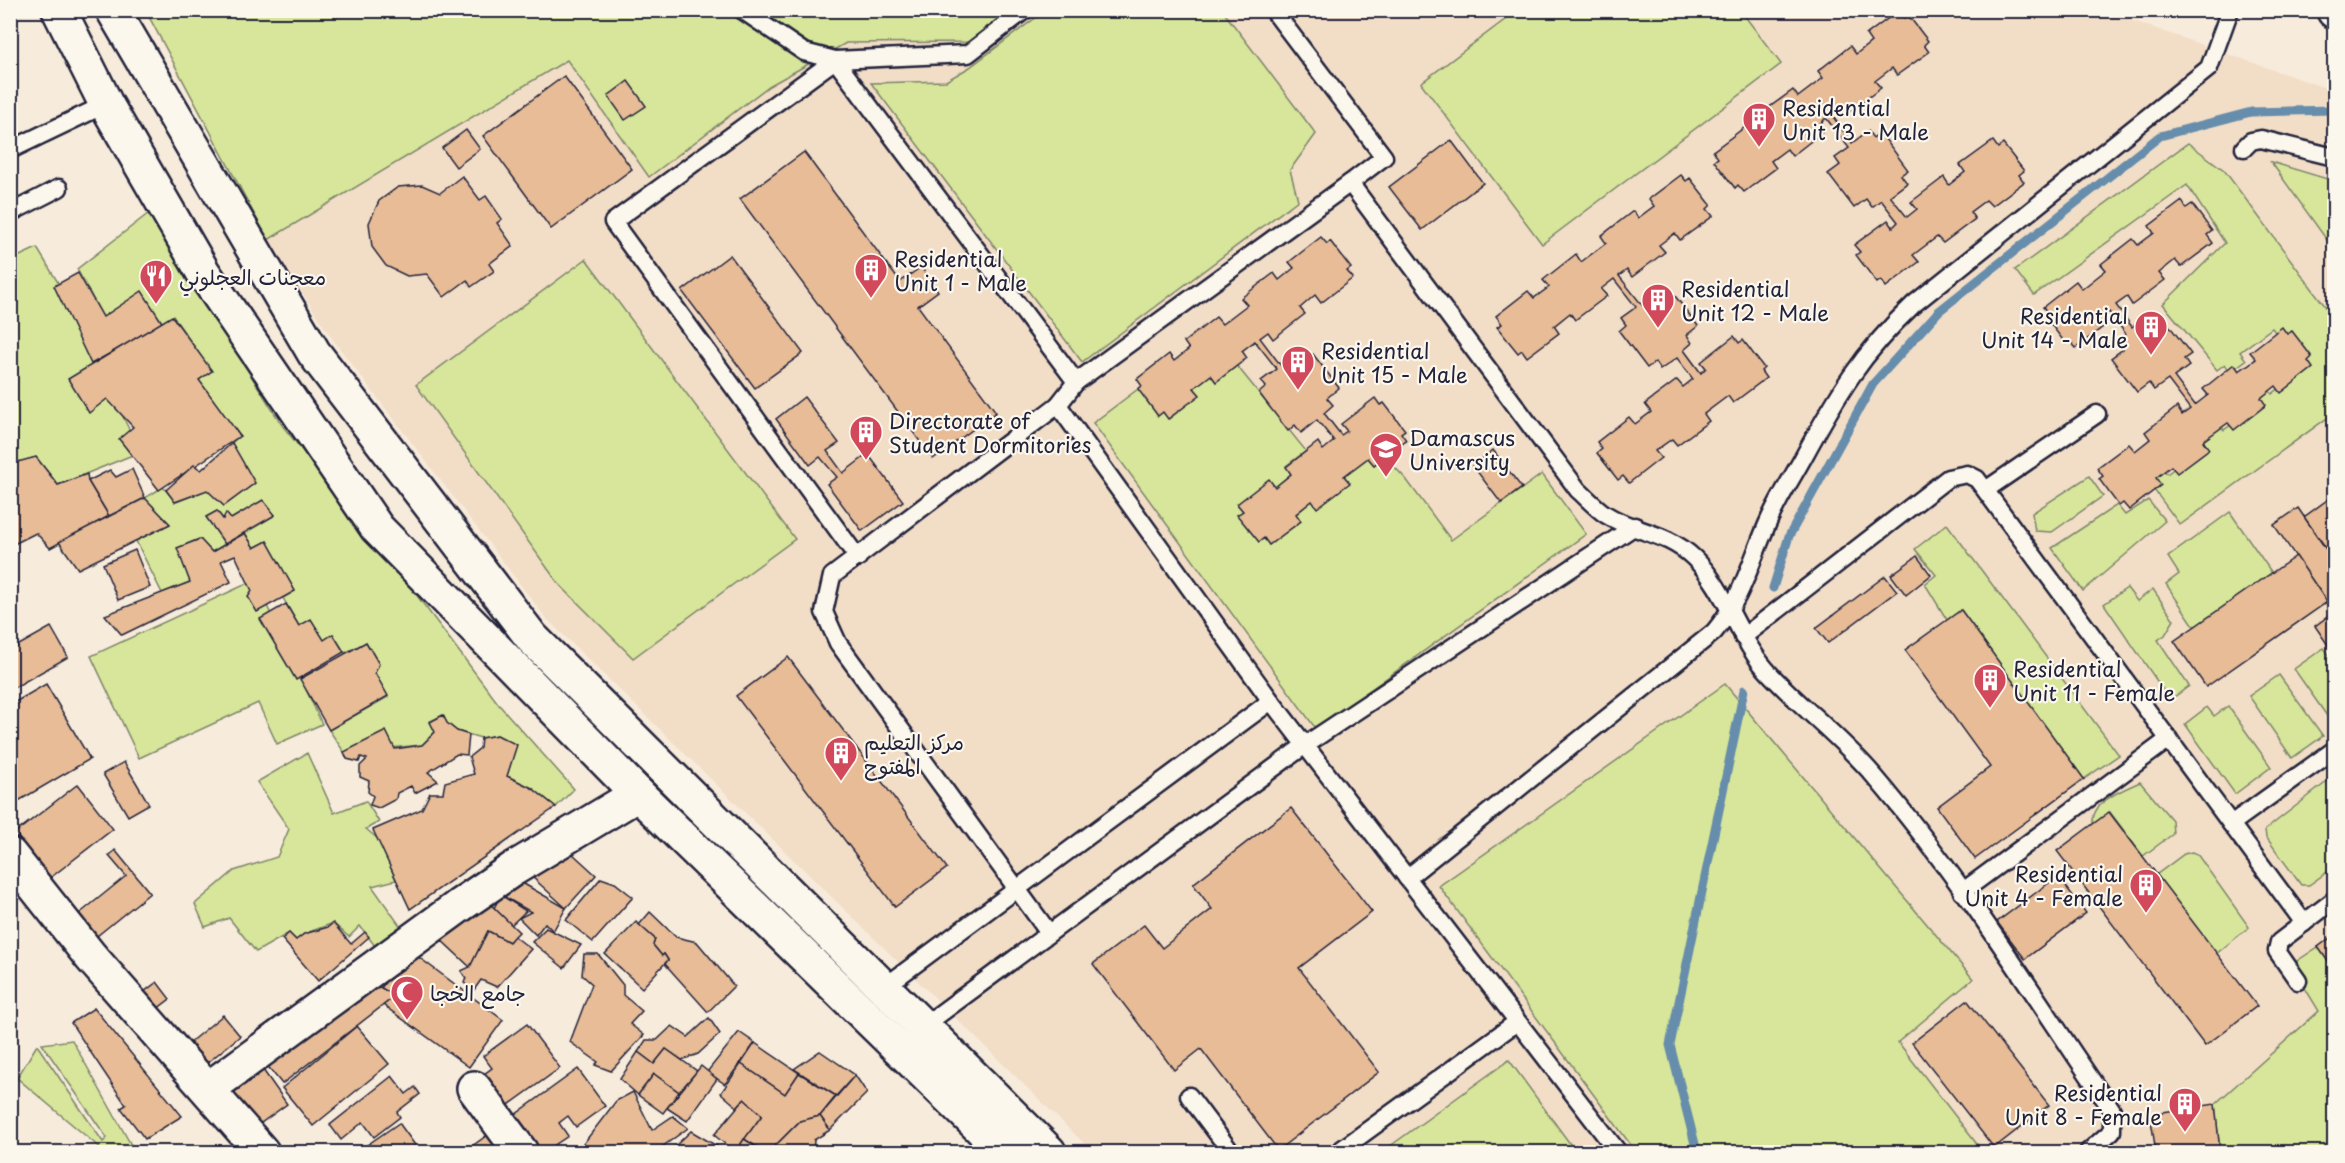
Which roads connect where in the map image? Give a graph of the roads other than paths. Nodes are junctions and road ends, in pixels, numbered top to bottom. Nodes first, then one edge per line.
1 (58, 10) edge
2 (113, 10) edge
3 (742, 10) edge
4 (1025, 10) edge
5 (1274, 10) edge
6 (2230, 10) edge
7 (835, 60) junction
8 (106, 104) junction
9 (2244, 148) dead end
10 (10, 150) edge
11 (2334, 157) edge
12 (1350, 183) junction
13 (59, 188) dead end
14 (10, 213) edge
15 (1076, 382) junction
16 (1058, 405) junction
17 (2097, 414) dead end
18 (1987, 489) junction
19 (1635, 526) junction
20 (858, 558) junction
21 (1730, 613) junction
22 (1743, 637) junction
23 (1271, 701) junction
24 (2169, 739) junction
25 (1305, 745) junction
26 (2334, 750) edge
27 (638, 794) junction
28 (2231, 824) junction
29 (10, 855) edge
30 (1407, 878) junction
31 (1017, 890) junction
32 (1962, 892) junction
33 (2334, 900) edge
34 (2304, 923) junction
35 (1049, 933) junction
36 (2298, 981) dead end
37 (883, 988) junction
38 (1518, 1022) junction
39 (922, 1027) junction
40 (474, 1088) dead end
41 (208, 1089) junction
42 (1189, 1096) dead end
43 (262, 1152) edge
44 (521, 1152) edge
45 (1005, 1152) edge
46 (1049, 1152) edge
47 (1231, 1152) edge
48 (1338, 1152) edge
49 (1618, 1152) edge
50 (2088, 1152) edge

1 - 8 main road
2 - 37 main road
3 - 7 lane
4 - 7 lane
5 - 12 lane
6 - 21 lane
7 - 15 lane
7 - 20 lane
8 - 10 lane
8 - 27 main road
9 - 11 lane
12 - 15 lane
12 - 19 lane
13 - 14 lane
15 - 16 lane
16 - 20 lane
16 - 23 lane
17 - 18 lane
18 - 22 lane
18 - 24 lane
19 - 21 lane
19 - 25 lane
20 - 31 lane
21 - 22 lane
21 - 30 lane
22 - 32 lane
23 - 25 lane
23 - 31 lane
24 - 28 lane
24 - 32 lane
25 - 30 lane
25 - 35 lane
26 - 28 lane
27 - 41 main road
27 - 45 main road
28 - 34 lane
29 - 41 main road
30 - 38 lane
31 - 35 lane
31 - 37 lane
32 - 50 lane
33 - 34 lane
34 - 36 lane
35 - 39 lane
37 - 39 main road
38 - 48 lane
38 - 49 lane
39 - 46 main road
40 - 44 main road
41 - 43 main road
42 - 47 lane

